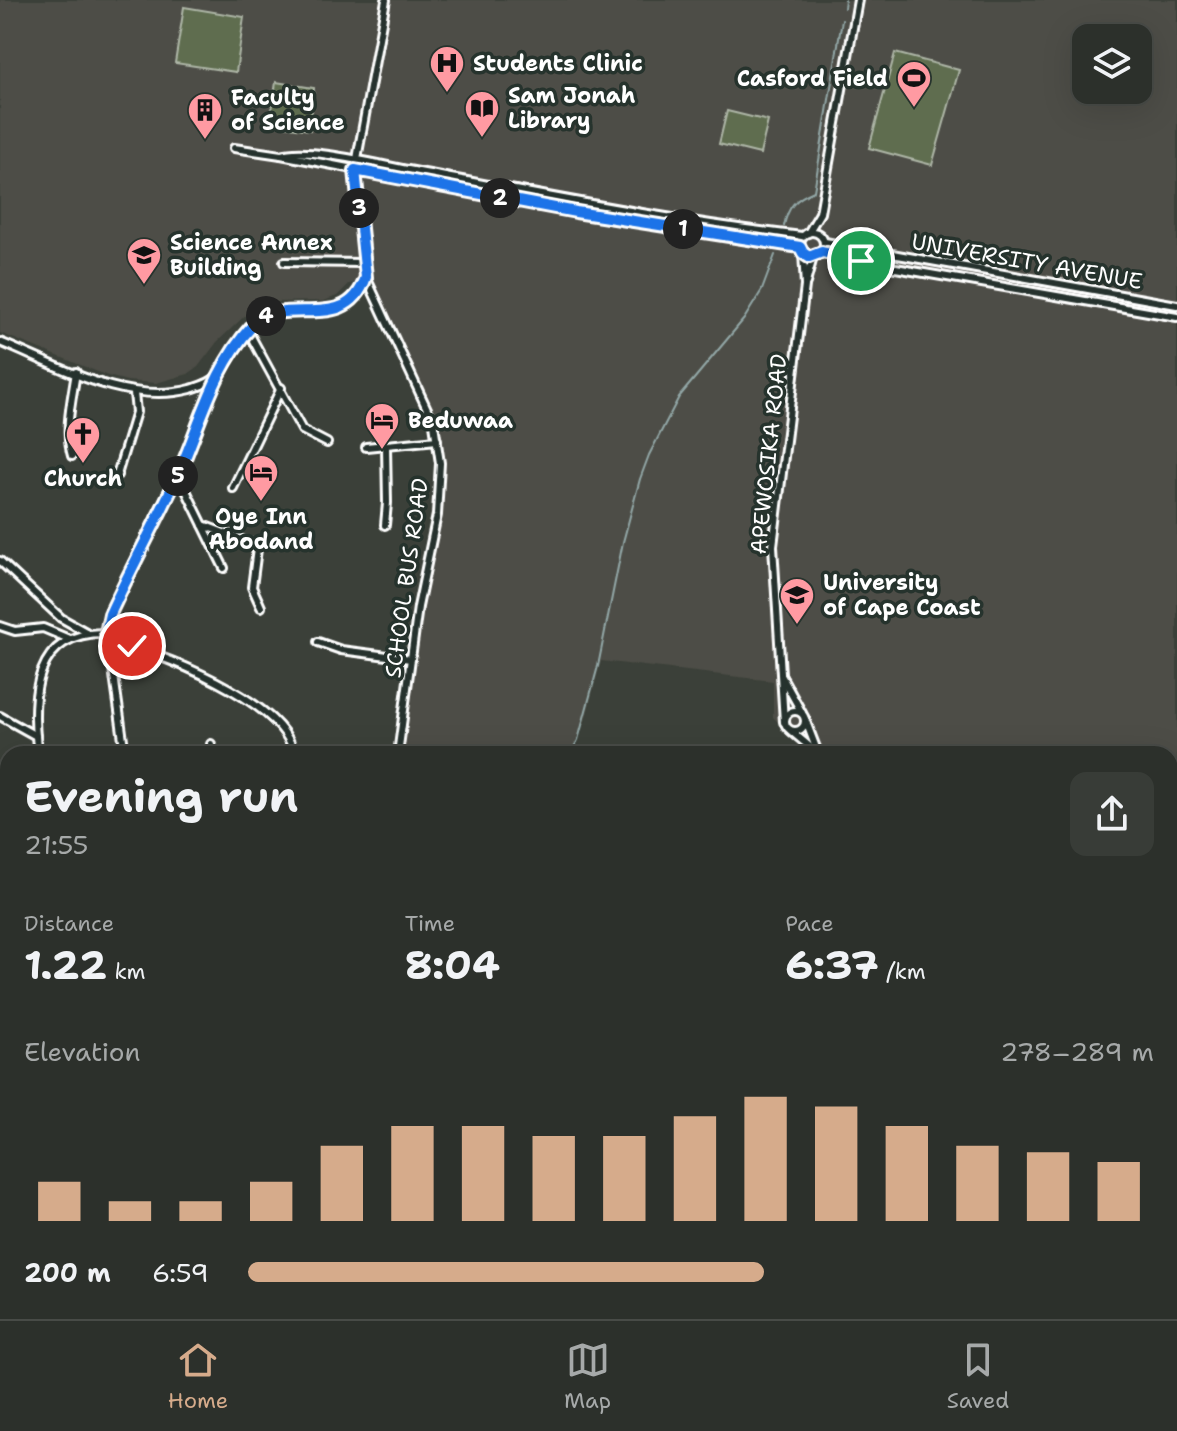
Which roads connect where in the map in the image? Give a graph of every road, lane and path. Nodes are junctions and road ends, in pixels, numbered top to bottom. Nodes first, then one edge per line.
1 (386, 0) edge
2 (858, 0) edge
3 (234, 148) dead end
4 (281, 155) junction
5 (357, 159) junction
6 (355, 170) junction
7 (820, 213) junction
8 (819, 234) junction
9 (805, 235) junction
10 (825, 242) junction
11 (802, 250) junction
12 (822, 252) junction
13 (813, 257) junction
14 (284, 262) dead end
15 (364, 263) junction
16 (366, 277) junction
17 (805, 286) junction
18 (1177, 305) edge
19 (1177, 317) edge
20 (248, 331) junction
21 (0, 342) edge
22 (76, 372) junction
23 (217, 378) junction
24 (281, 388) junction
25 (134, 393) junction
26 (437, 440) junction
27 (327, 443) dead end
28 (386, 445) junction
29 (366, 447) dead end
30 (72, 456) dead end
31 (178, 474) junction
32 (117, 475) dead end
33 (233, 488) dead end
34 (203, 525) junction
35 (385, 525) dead end
36 (0, 561) edge
37 (224, 568) dead end
38 (261, 607) dead end
39 (0, 626) edge
40 (86, 632) junction
41 (108, 636) junction
42 (69, 639) junction
43 (318, 642) dead end
44 (411, 659) junction
45 (781, 674) junction
46 (0, 716) edge
47 (804, 716) junction
48 (784, 722) junction
49 (791, 731) junction
50 (36, 736) junction
51 (37, 746) edge
52 (124, 746) edge
53 (291, 746) edge
54 (399, 746) edge
55 (809, 746) edge
56 (815, 746) edge

1 - 5 street, SCHOOL BUS ROAD
2 - 7 street
3 - 4 street
4 - 5 street
4 - 6 street
5 - 6 street, SCHOOL BUS ROAD
5 - 9 street
6 - 11 street
6 - 15 street, SCHOOL BUS ROAD
7 - 8 street
7 - 9 street
8 - 9 street
8 - 10 street
9 - 11 street
10 - 12 street
10 - 18 street, UNIVERSITY AVENUE
11 - 13 street
11 - 17 street
12 - 13 street
12 - 19 street, UNIVERSITY AVENUE
13 - 17 street
14 - 15 street
15 - 16 street, SCHOOL BUS ROAD
16 - 20 street
16 - 26 street, SCHOOL BUS ROAD
17 - 45 street, APEWOSIKA ROAD
20 - 23 street
20 - 24 street
21 - 22 street
22 - 25 street
22 - 30 street
23 - 25 street
23 - 31 street
24 - 27 street
24 - 33 street
25 - 32 street
26 - 28 street
26 - 44 street, SCHOOL BUS ROAD
28 - 29 street
28 - 35 street
31 - 34 street
31 - 41 street
34 - 37 street
34 - 38 street
36 - 40 street
39 - 42 street
40 - 41 street
40 - 42 street
41 - 52 street
41 - 53 street
42 - 50 street
43 - 44 street
44 - 54 street, SCHOOL BUS ROAD
45 - 47 street, APEWOSIKA ROAD
45 - 48 street, APEWOSIKA ROAD
46 - 50 street
47 - 48 street
47 - 49 street
47 - 56 street, APEWOSIKA ROAD
48 - 49 street
49 - 55 street, APEWOSIKA ROAD
50 - 51 street

